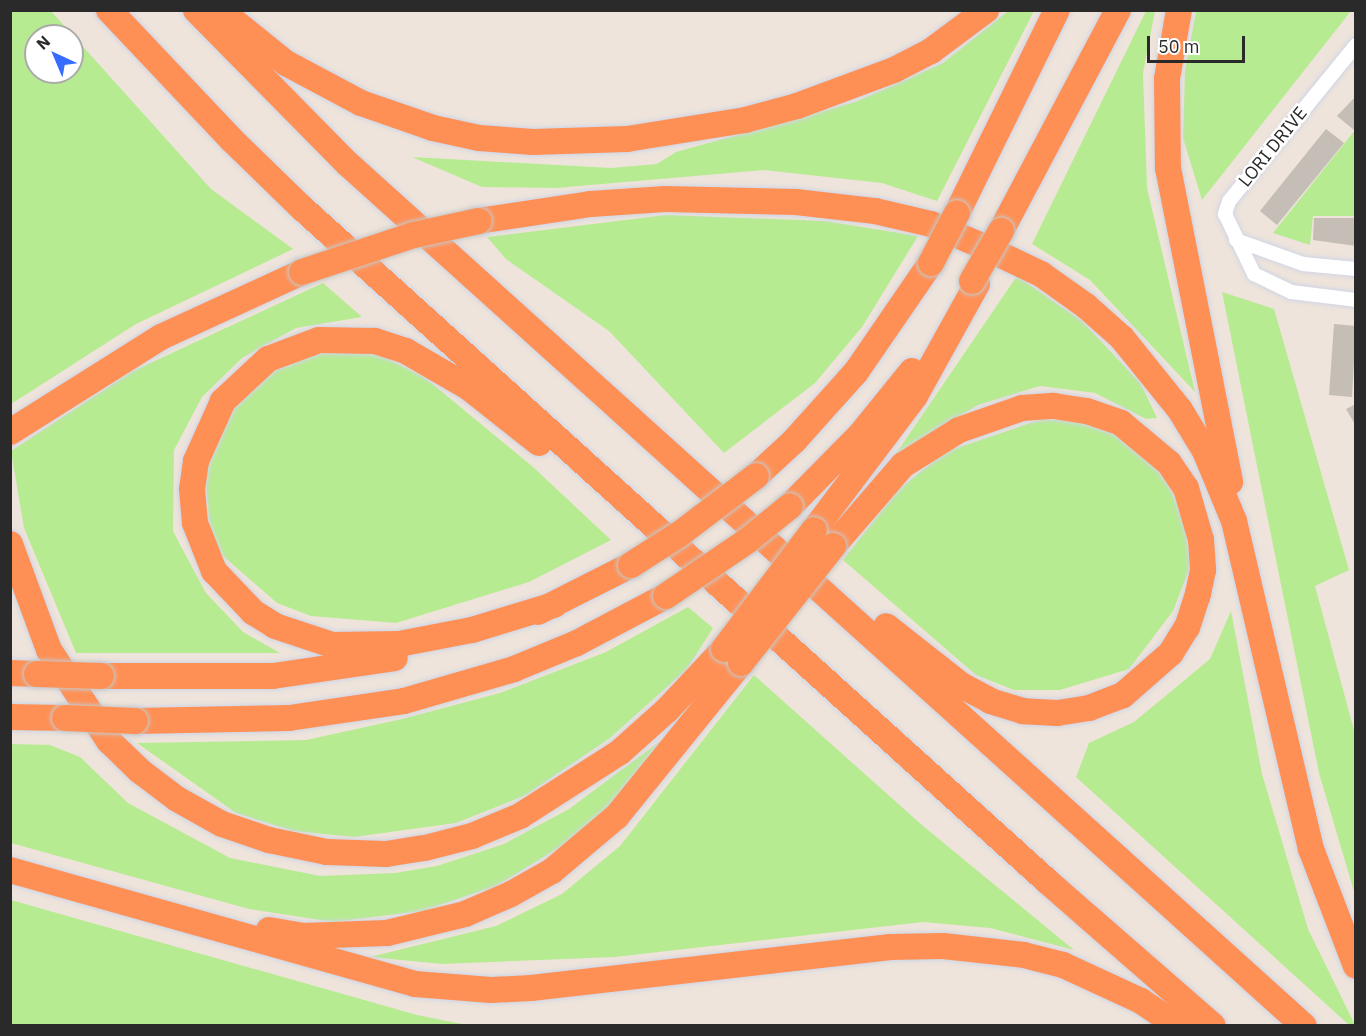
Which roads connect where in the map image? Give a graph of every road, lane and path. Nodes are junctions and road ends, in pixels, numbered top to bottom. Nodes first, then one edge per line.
1 (109, 10) edge
2 (196, 10) edge
3 (220, 10) edge
4 (986, 10) edge
5 (1056, 10) edge
6 (1118, 10) edge
7 (1179, 10) edge
8 (1356, 45) edge
9 (1236, 240) junction
10 (1356, 269) edge
11 (975, 283) junction
12 (1356, 300) edge
13 (628, 417) junction
14 (18, 427) edge
15 (823, 538) junction
16 (10, 544) edge
17 (1251, 591) junction
18 (554, 605) junction
19 (733, 656) junction
20 (10, 673) edge
21 (859, 711) junction
22 (10, 717) edge
23 (10, 870) edge
24 (75, 888) junction
25 (1356, 966) edge
26 (1178, 1026) edge
27 (1213, 1026) edge
28 (1304, 1026) edge

1 - 21 highway
2 - 13 highway
3 - 4 highway
5 - 18 highway, bridge
6 - 11 highway, bridge
7 - 17 highway
8 - 9 street, LORI DRIVE
9 - 10 street
9 - 12 street, LORI DRIVE
11 - 15 highway
11 - 22 highway, bridge
13 - 15 highway
13 - 28 highway
14 - 17 highway, bridge
15 - 19 highway, bridge
16 - 19 highway
17 - 25 highway
18 - 20 highway, bridge
18 - 21 highway
19 - 24 highway
21 - 27 highway
23 - 24 highway
24 - 26 highway

